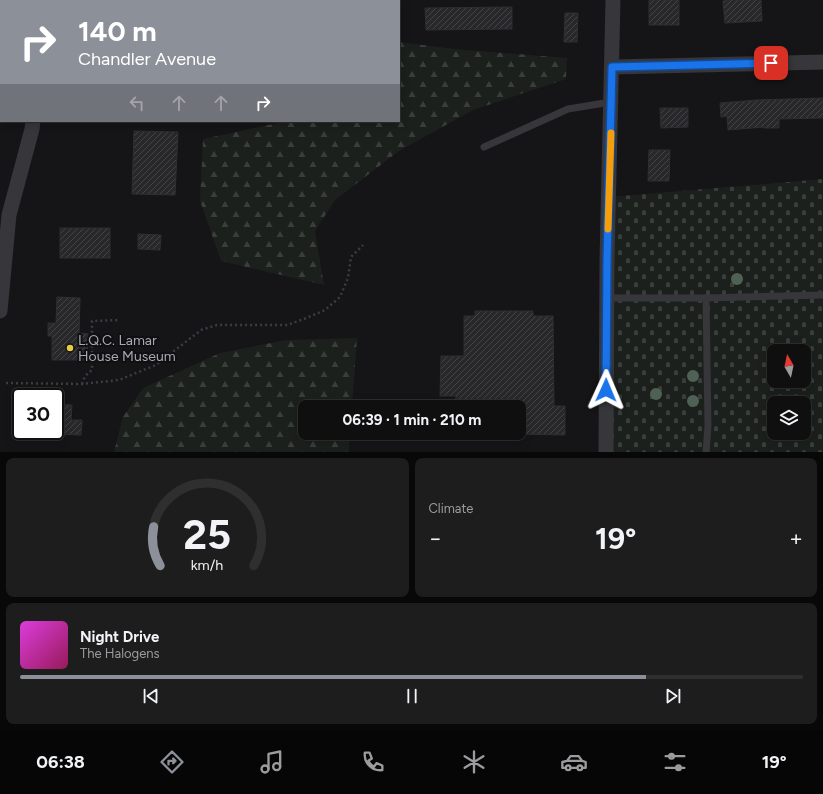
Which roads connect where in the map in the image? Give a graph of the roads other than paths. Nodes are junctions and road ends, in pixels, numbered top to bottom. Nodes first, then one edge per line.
1 (613, 0) edge
2 (823, 62) edge
3 (612, 67) junction
4 (611, 102) junction
5 (33, 122) edge
6 (484, 147) dead end
7 (823, 295) edge
8 (608, 298) junction
9 (706, 298) junction
10 (0, 311) edge
11 (606, 452) edge
12 (706, 452) edge

1 - 3 street
2 - 3 street
3 - 4 street
4 - 6 lane
4 - 8 street
5 - 10 street
7 - 9 lane
8 - 9 lane
8 - 11 street
9 - 12 lane

